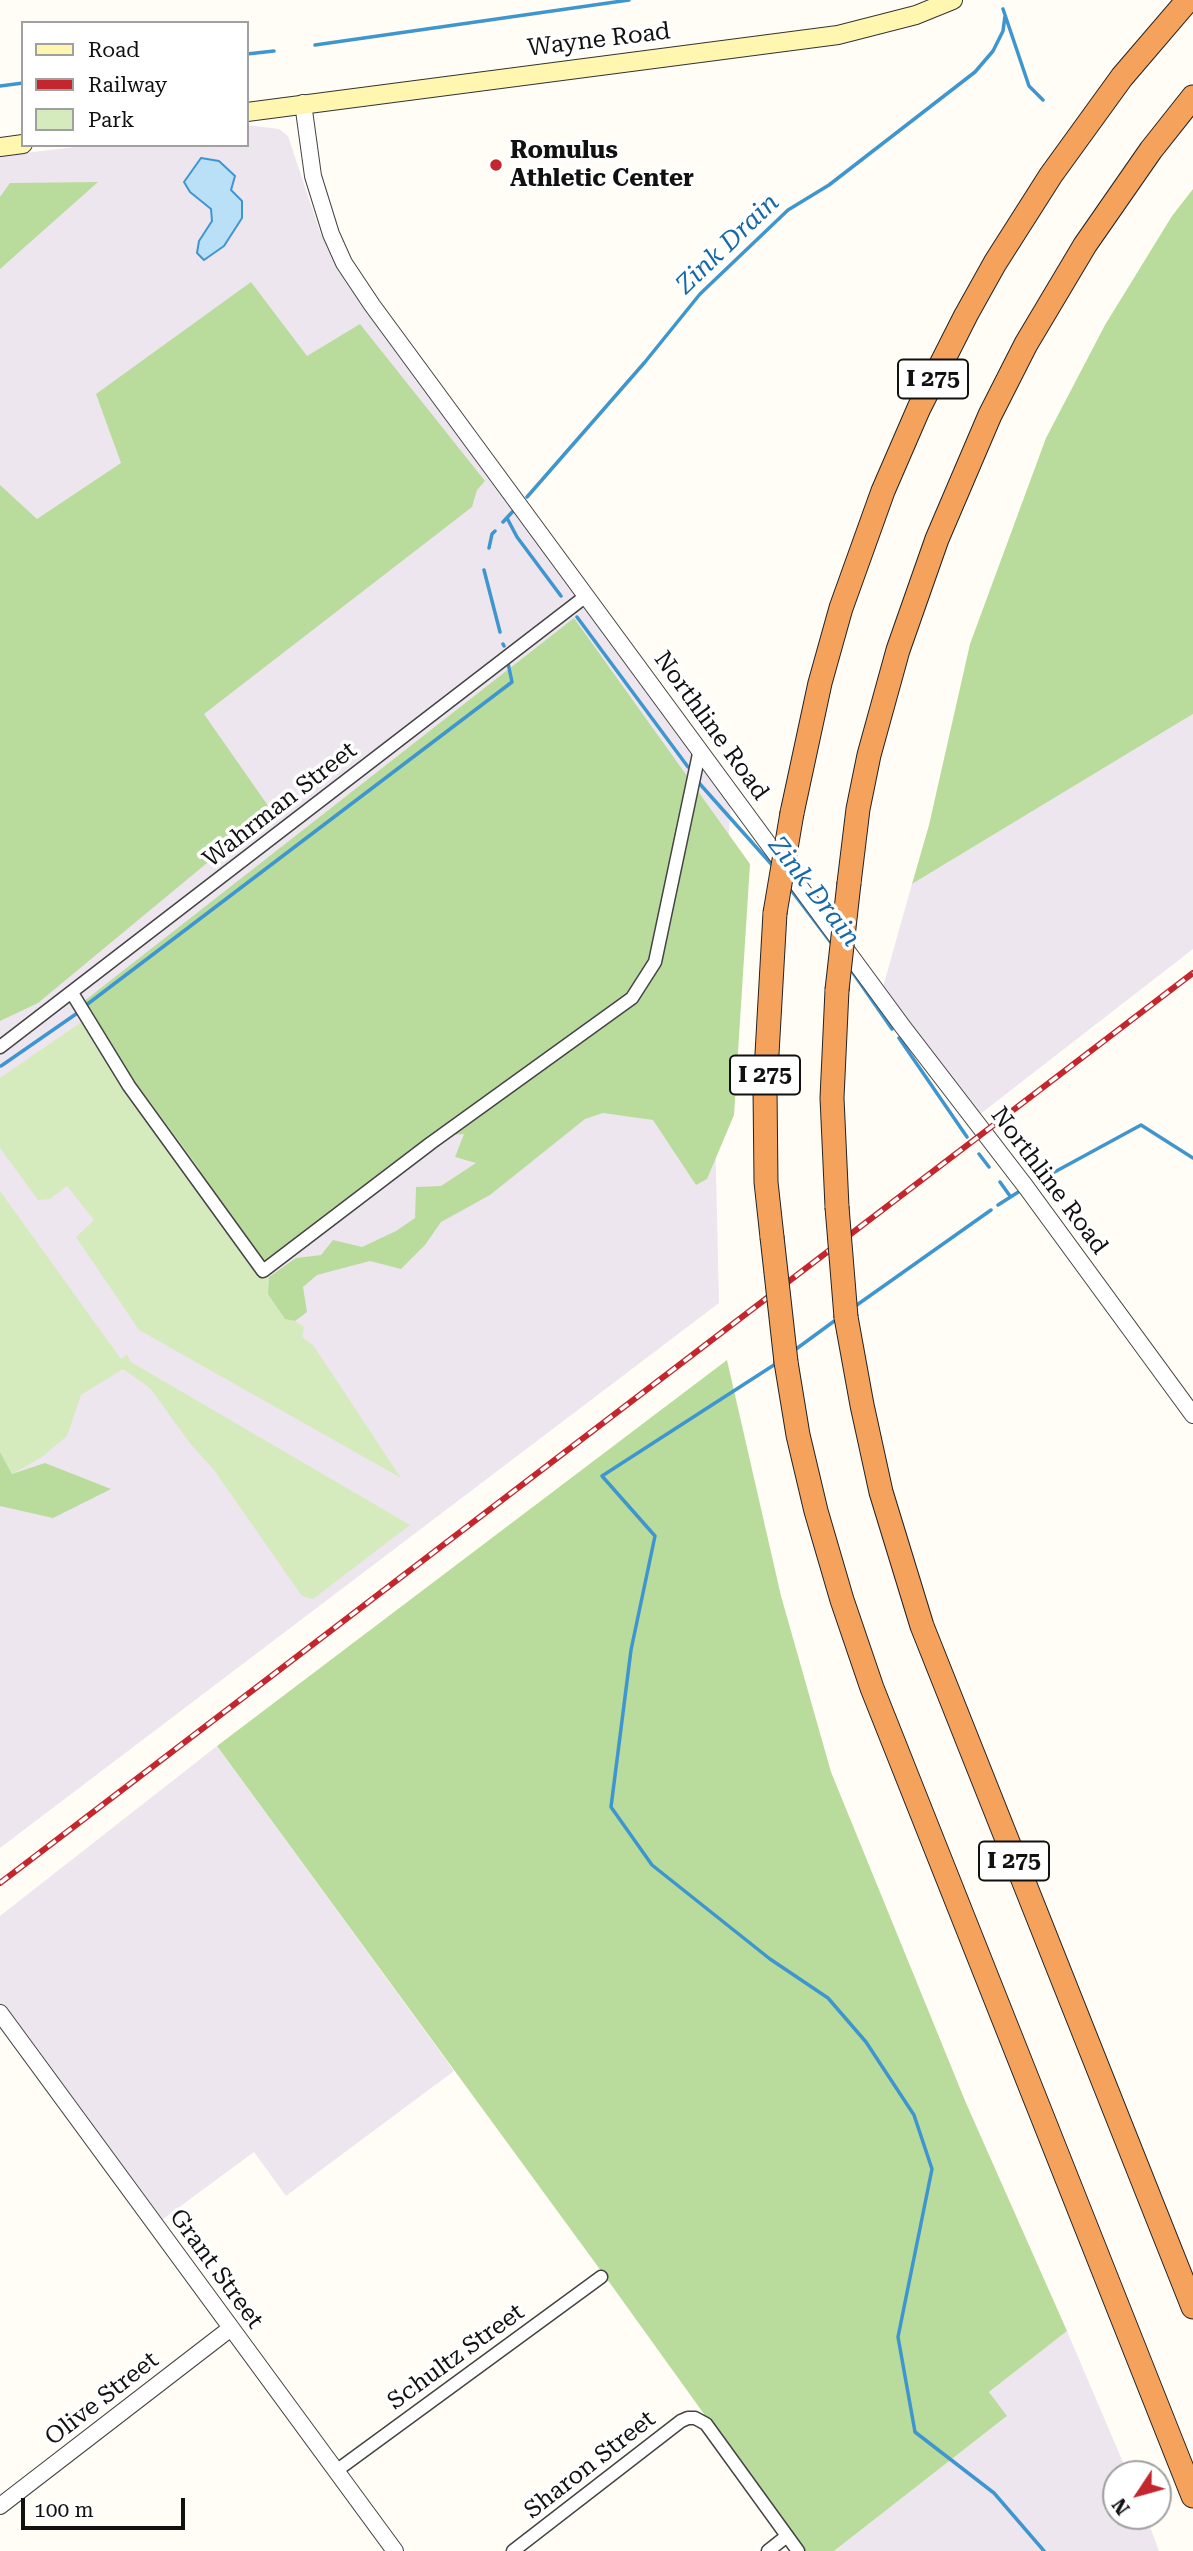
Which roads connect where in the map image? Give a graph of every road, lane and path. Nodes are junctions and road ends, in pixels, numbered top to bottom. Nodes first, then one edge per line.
1 (953, 0) edge
2 (1188, 0) edge
3 (1193, 97) edge
4 (303, 103) junction
5 (248, 112) edge
6 (21, 144) edge
7 (0, 147) edge
8 (586, 596) junction
9 (700, 749) junction
10 (72, 993) junction
11 (0, 1047) edge
12 (1193, 1415) edge
13 (0, 2013) edge
14 (601, 2277) dead end
15 (1193, 2307) edge
16 (231, 2328) junction
17 (336, 2471) junction
18 (1193, 2496) edge
19 (0, 2506) edge
20 (788, 2536) junction
21 (395, 2551) edge
22 (513, 2551) edge
23 (768, 2551) edge
24 (798, 2551) edge

1 - 4 main road, Wayne Road
2 - 18 highway, I 275, bridge
3 - 15 highway, I 275, bridge
4 - 5 main road, Wayne Road
4 - 8 street, Northline Road
6 - 7 main road
8 - 9 street, Northline Road
8 - 10 street, Wahrman Street
9 - 10 street
9 - 12 street, Northline Road
10 - 11 street, Wahrman Street
13 - 16 street, Grant Street
14 - 17 street, Schultz Street
16 - 17 street, Grant Street
16 - 19 street, Olive Street
17 - 21 street, Grant Street
20 - 22 street, Sharon Street
20 - 23 street
20 - 24 street

